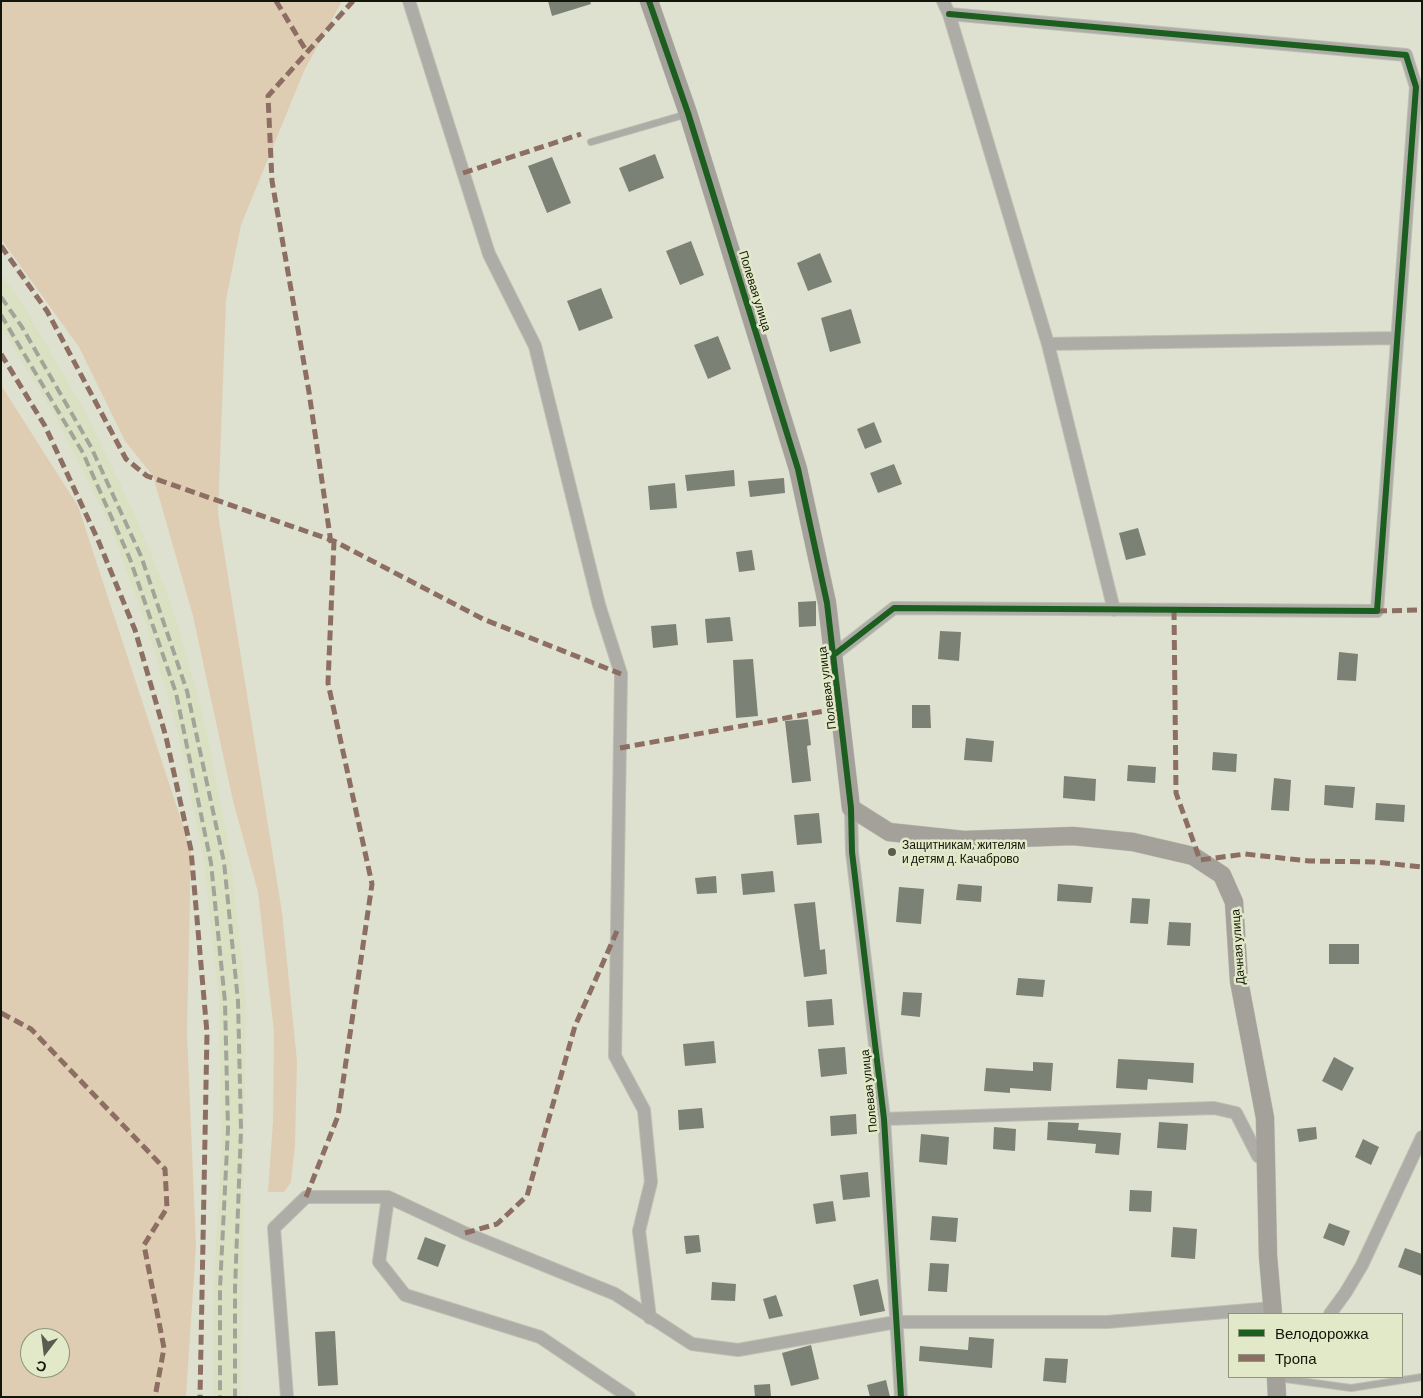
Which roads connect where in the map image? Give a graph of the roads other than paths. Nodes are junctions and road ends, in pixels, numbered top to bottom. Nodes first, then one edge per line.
1 (409, 1) edge
2 (649, 1) edge
3 (943, 1) edge
4 (949, 14) junction
5 (688, 113) junction
6 (591, 142) dead end
7 (1396, 338) junction
8 (1048, 344) junction
9 (1114, 610) junction
10 (835, 654) junction
11 (851, 808) junction
12 (884, 1119) junction
13 (1422, 1137) edge
14 (1268, 1163) junction
15 (388, 1197) junction
16 (1273, 1311) edge
17 (1243, 1313) edge
18 (1331, 1313) edge
19 (1228, 1314) edge
20 (650, 1318) junction
21 (896, 1322) junction
22 (1422, 1377) edge
23 (1277, 1378) edge
24 (1284, 1378) edge
25 (287, 1397) edge
26 (628, 1397) edge
27 (900, 1397) edge
28 (1277, 1397) edge

1 - 20 street
2 - 5 street, Полевая улица
3 - 4 street
4 - 7 street
4 - 8 street
5 - 6 lane
5 - 10 street, Полевая улица
7 - 8 street
7 - 9 street
8 - 9 street
9 - 10 street
10 - 11 street, Полевая улица
11 - 12 street, Полевая улица
11 - 14 street, Дачная улица
12 - 14 street
12 - 21 street, Полевая улица
13 - 18 street
14 - 16 street, Дачная улица
15 - 20 street
15 - 25 street
15 - 26 street
16 - 17 street
19 - 21 street
20 - 21 street
21 - 27 street, Полевая улица
22 - 24 lane
23 - 28 street

